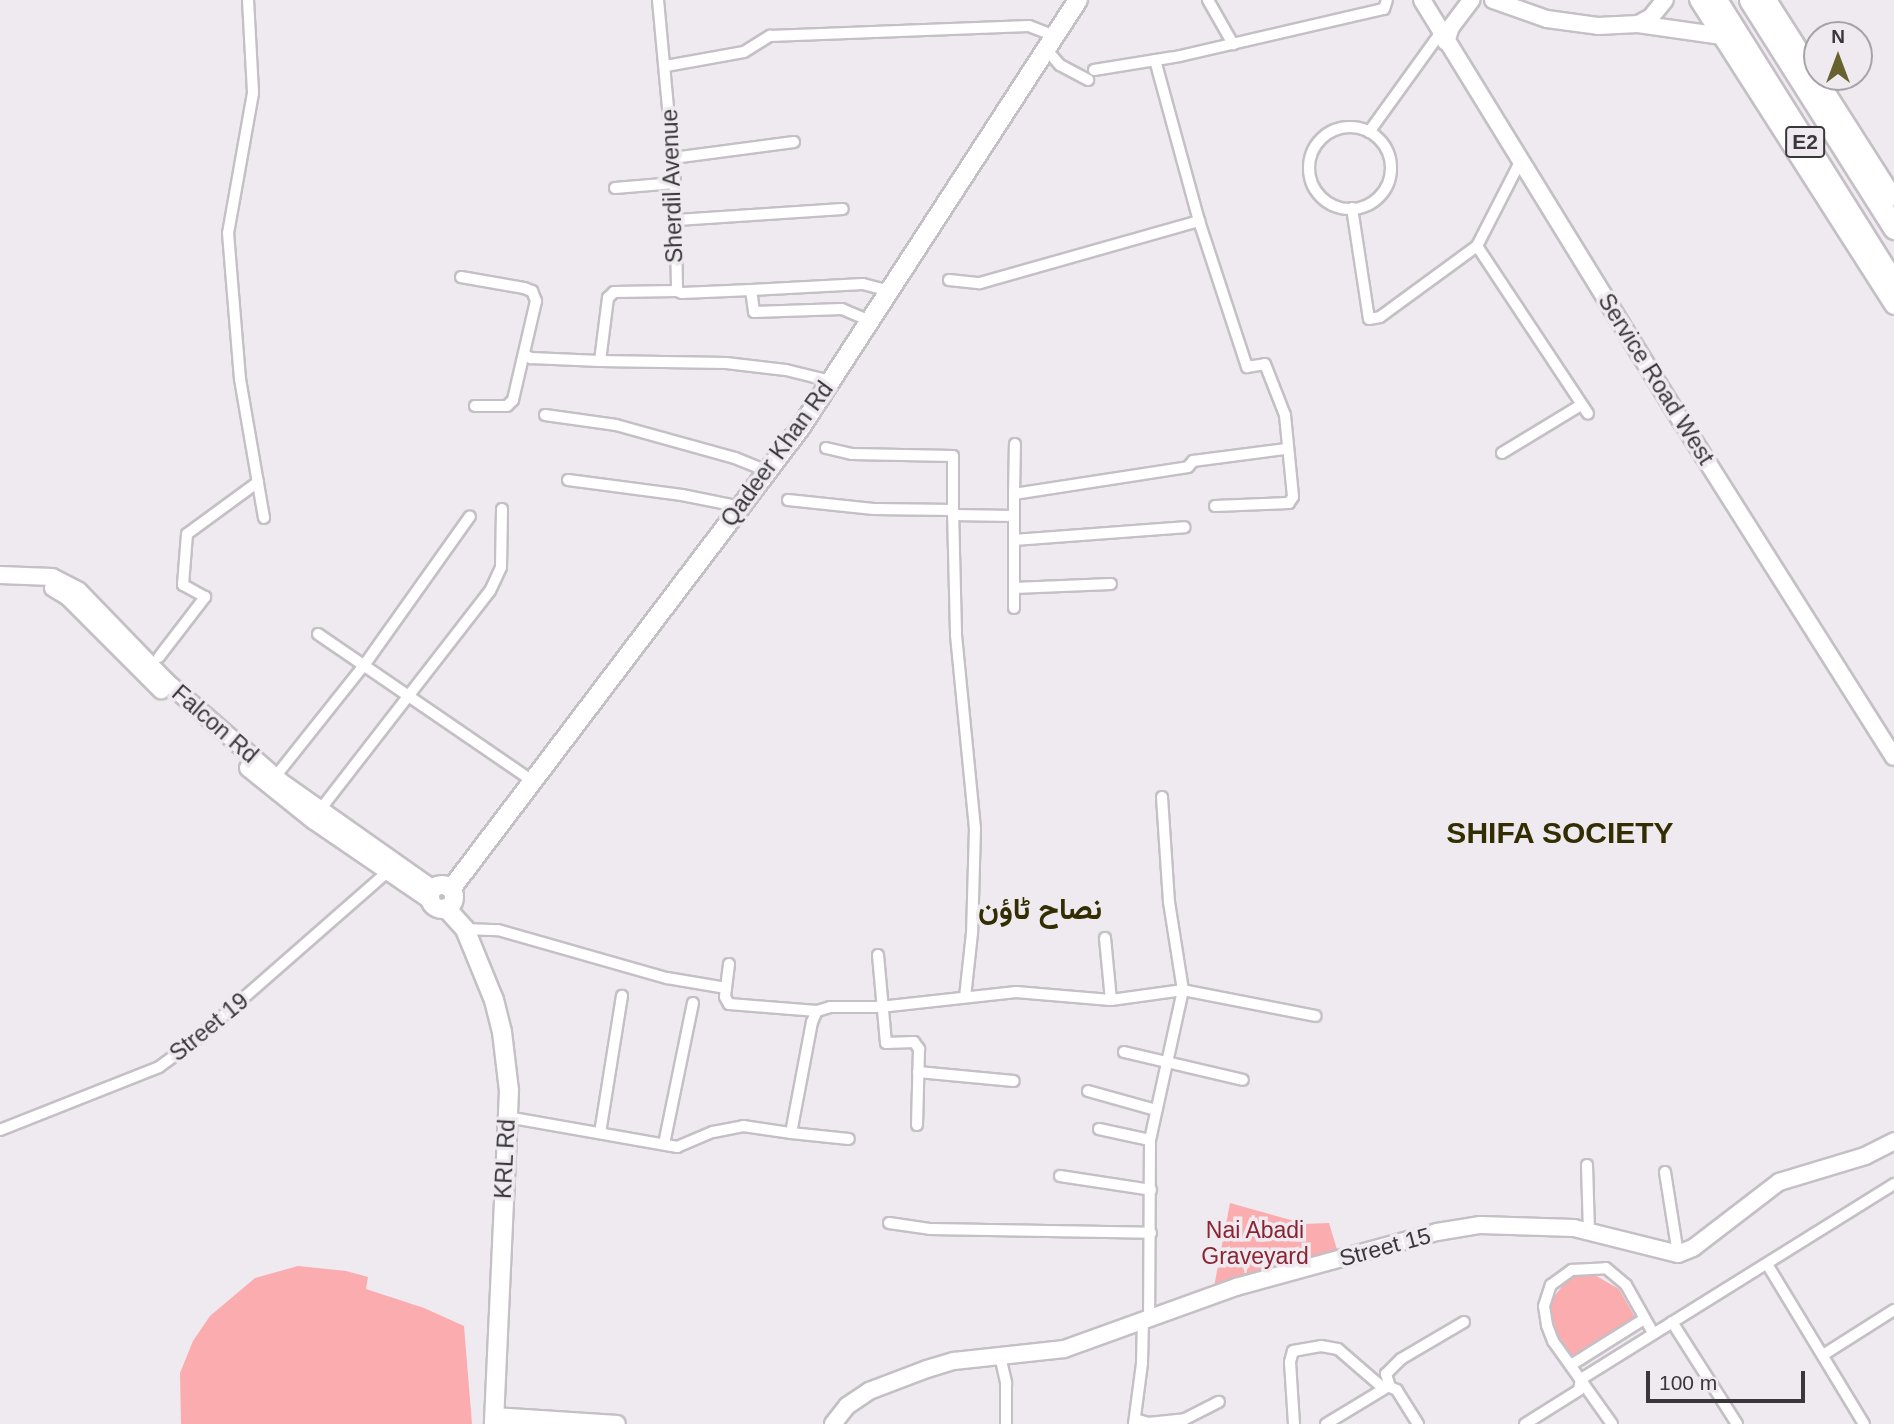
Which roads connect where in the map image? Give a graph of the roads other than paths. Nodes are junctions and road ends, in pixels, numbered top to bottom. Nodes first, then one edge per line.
1 (248, 0) edge
2 (658, 0) edge
3 (1069, 0) edge
4 (1078, 0) edge
5 (1208, 0) edge
6 (1387, 0) edge
7 (1422, 0) edge
8 (1493, 0) edge
9 (1665, 0) edge
10 (1699, 0) edge
11 (1716, 0) edge
12 (1750, 0) edge
13 (1768, 0) edge
14 (1471, 1) edge
15 (1638, 24) junction
16 (1446, 34) junction
17 (1721, 36) junction
18 (1047, 41) junction
19 (1233, 44) junction
20 (1803, 55) edge
21 (1155, 60) junction
22 (666, 66) junction
23 (1826, 91) edge
24 (1369, 132) junction
25 (794, 142) dead end
26 (673, 158) junction
27 (1521, 160) junction
28 (675, 183) junction
29 (615, 188) dead end
30 (1894, 198) edge
31 (1352, 208) junction
32 (842, 209) dead end
33 (677, 220) junction
34 (1199, 222) junction
35 (1894, 228) edge
36 (1477, 246) junction
37 (461, 277) dead end
38 (949, 280) dead end
39 (1894, 284) edge
40 (882, 289) junction
41 (751, 290) junction
42 (677, 291) junction
43 (1894, 306) edge
44 (863, 318) junction
45 (526, 355) junction
46 (600, 362) junction
47 (822, 379) junction
48 (475, 406) dead end
49 (545, 415) dead end
50 (1015, 444) dead end
51 (826, 448) dead end
52 (1286, 449) junction
53 (1502, 453) dead end
54 (760, 468) junction
55 (568, 480) dead end
56 (258, 482) junction
57 (1014, 494) junction
58 (788, 499) dead end
59 (731, 505) junction
60 (1215, 506) dead end
61 (502, 509) dead end
62 (953, 512) junction
63 (470, 516) dead end
64 (1014, 516) junction
65 (264, 518) dead end
66 (1185, 527) dead end
67 (1014, 540) junction
68 (0, 575) edge
69 (0, 583) edge
70 (1111, 584) dead end
71 (1014, 588) junction
72 (1014, 608) dead end
73 (318, 634) dead end
74 (159, 657) dead end
75 (365, 664) junction
76 (406, 696) junction
77 (1894, 757) edge
78 (279, 772) dead end
79 (526, 776) junction
80 (1162, 797) dead end
81 (323, 807) dead end
82 (386, 873) junction
83 (440, 894) junction
84 (465, 929) junction
85 (1105, 938) dead end
86 (878, 955) dead end
87 (729, 964) dead end
88 (726, 988) junction
89 (1183, 990) junction
90 (622, 996) dead end
91 (965, 997) junction
92 (1111, 1000) junction
93 (693, 1003) dead end
94 (880, 1007) junction
95 (817, 1011) junction
96 (1315, 1016) dead end
97 (1124, 1052) dead end
98 (1167, 1061) junction
99 (918, 1072) junction
100 (1243, 1080) dead end
101 (1014, 1081) dead end
102 (1088, 1091) dead end
103 (1157, 1110) junction
104 (508, 1117) junction
105 (917, 1125) dead end
106 (1099, 1129) dead end
107 (0, 1130) edge
108 (600, 1133) junction
109 (791, 1133) junction
110 (849, 1139) dead end
111 (1150, 1140) junction
112 (1894, 1141) edge
113 (664, 1144) junction
114 (1587, 1165) dead end
115 (1665, 1172) dead end
116 (1060, 1176) dead end
117 (1894, 1184) edge
118 (1151, 1190) junction
119 (889, 1223) dead end
120 (1589, 1231) junction
121 (1151, 1233) junction
122 (1678, 1254) junction
123 (1767, 1264) junction
124 (1894, 1310) edge
125 (1146, 1317) junction
126 (1644, 1320) junction
127 (1464, 1322) dead end
128 (1672, 1322) junction
129 (1653, 1333) junction
130 (1000, 1356) junction
131 (1823, 1356) junction
132 (1571, 1365) junction
133 (1581, 1379) junction
134 (1386, 1388) junction
135 (1219, 1402) dead end
136 (494, 1420) edge
137 (1134, 1421) edge
138 (617, 1424) edge
139 (833, 1424) edge
140 (1006, 1424) edge
141 (1294, 1424) edge
142 (1326, 1424) edge
143 (1418, 1424) edge
144 (1525, 1424) edge
145 (1612, 1424) edge
146 (1737, 1424) edge
147 (1864, 1424) edge

1 - 56 street
2 - 22 street, Sherdil Avenue
3 - 18 main road, Qadeer Khan Rd
4 - 18 main road, Qadeer Khan Rd
5 - 19 street
6 - 19 street
7 - 16 street, Service Road West
8 - 15 street
9 - 15 street
10 - 17 street
11 - 39 highway, E2
12 - 35 highway, E2
13 - 20 street
14 - 16 street
15 - 17 street
16 - 24 street
16 - 27 street, Service Road West
17 - 43 street
18 - 21 street
18 - 22 street
18 - 40 main road, Qadeer Khan Rd
18 - 83 main road, Qadeer Khan Rd
19 - 21 street
21 - 34 street
22 - 26 street, Sherdil Avenue
23 - 30 street
24 - 31 street
24 - 31 street
25 - 26 street
26 - 28 street, Sherdil Avenue
27 - 36 street
27 - 77 street, Service Road West
28 - 29 street
28 - 33 street, Sherdil Avenue
31 - 36 street
32 - 33 street
33 - 42 street, Sherdil Avenue
34 - 38 street
34 - 52 street
36 - 53 street
37 - 45 street
40 - 41 street, Sherdil Avenue
40 - 44 main road, Qadeer Khan Rd
41 - 42 street, Sherdil Avenue
41 - 44 street
42 - 46 street
44 - 47 main road, Qadeer Khan Rd
45 - 46 street
45 - 48 street
46 - 47 street
47 - 54 main road, Qadeer Khan Rd
49 - 54 street
50 - 57 street
51 - 62 street
52 - 57 street
52 - 60 street
54 - 59 main road, Qadeer Khan Rd
55 - 59 street
56 - 65 street
56 - 74 street
57 - 64 street
58 - 62 street
59 - 79 main road, Qadeer Khan Rd
61 - 76 street
62 - 64 street
62 - 91 street
63 - 75 street
64 - 67 street
66 - 67 street
67 - 71 street
68 - 83 street, Falcon Rd
69 - 82 street, Falcon Rd
70 - 71 street
71 - 72 street
73 - 75 street
75 - 76 street
75 - 78 street
76 - 79 street
76 - 81 street
79 - 83 main road, Qadeer Khan Rd
80 - 89 street
82 - 83 street, Falcon Rd
82 - 107 street, Street 19
83 - 84 main road, KRL Rd
84 - 88 street
84 - 104 main road, KRL Rd
85 - 92 street
86 - 94 street
87 - 88 street
88 - 95 street
89 - 92 street
89 - 96 street
89 - 98 street
90 - 108 street
91 - 92 street
91 - 94 street
93 - 113 street
94 - 95 street
94 - 99 street
95 - 109 street
97 - 98 street
98 - 100 street
98 - 103 street
99 - 101 street
99 - 105 street
102 - 103 street
103 - 111 street
104 - 108 street
104 - 136 main road, KRL Rd
106 - 111 street
108 - 113 street
109 - 110 street
109 - 113 street
111 - 118 street
112 - 122 street
114 - 120 street
115 - 122 street
116 - 118 street
117 - 123 street
118 - 121 street
119 - 121 street
120 - 122 street, Street 15
120 - 125 street, Street 15
121 - 125 street
123 - 128 street
123 - 131 street
124 - 131 street
125 - 130 street, Street 15
125 - 137 street
126 - 129 street
126 - 132 street
126 - 132 street
127 - 134 street
128 - 129 street
128 - 146 street
129 - 133 street
130 - 139 street, Street 15
130 - 140 street
131 - 147 street
132 - 133 street
133 - 144 street
133 - 145 street
134 - 141 street
134 - 142 street
134 - 143 street
135 - 137 street
136 - 138 street

